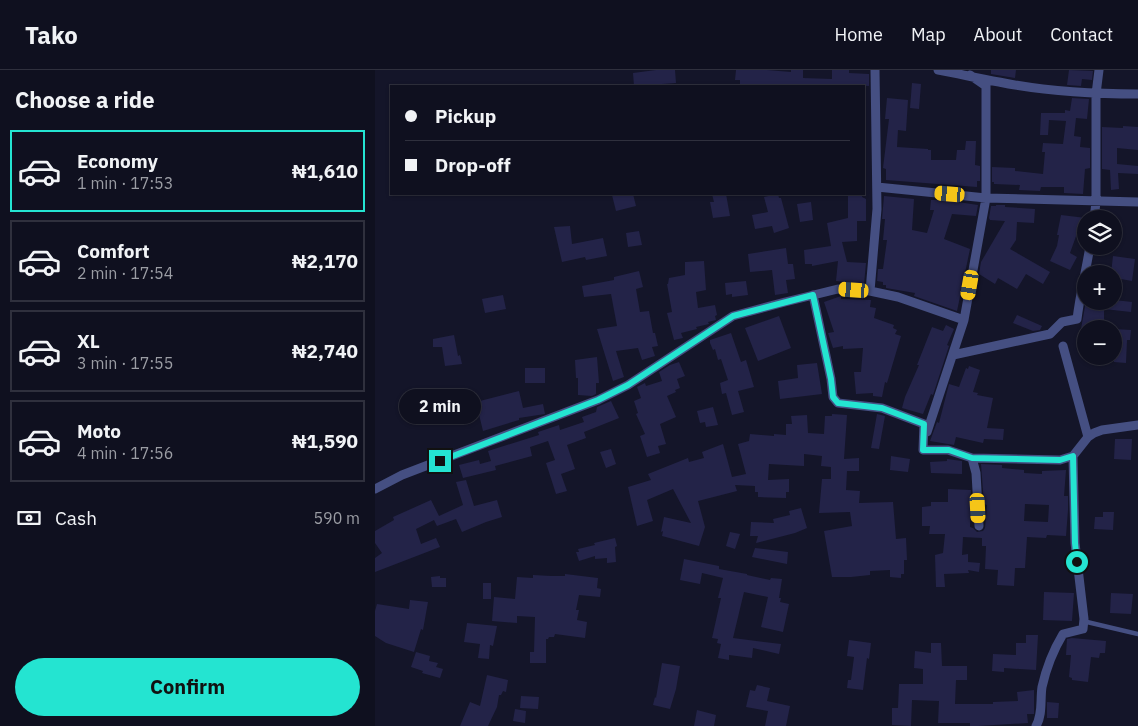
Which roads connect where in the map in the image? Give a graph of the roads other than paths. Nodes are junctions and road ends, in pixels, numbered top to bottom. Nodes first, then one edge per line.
1 (875, 70) edge
2 (938, 70) edge
3 (1099, 70) edge
4 (971, 73) edge
5 (1096, 94) junction
6 (1138, 94) edge
7 (877, 187) junction
8 (986, 198) junction
9 (1096, 202) junction
10 (1138, 202) edge
11 (1095, 210) edge
12 (1089, 255) edge
13 (870, 292) junction
14 (813, 295) junction
15 (964, 320) junction
16 (1063, 346) dead end
17 (953, 355) junction
18 (1138, 425) edge
19 (1088, 437) junction
20 (923, 450) junction
21 (1073, 456) junction
22 (972, 458) junction
23 (375, 489) edge
24 (979, 526) dead end
25 (1084, 619) junction
26 (1138, 634) edge
27 (1036, 726) edge

1 - 7 street
2 - 4 street
3 - 5 street
4 - 5 street
4 - 8 street
5 - 6 street
5 - 9 street
7 - 8 street
7 - 13 street
8 - 9 street
8 - 15 street
9 - 10 street
9 - 11 street
12 - 17 street
13 - 14 street
13 - 15 street
14 - 20 street
14 - 23 street
15 - 17 street
16 - 19 street
17 - 20 street
18 - 19 street
19 - 21 street
20 - 22 street
21 - 22 street
21 - 25 street
22 - 24 street
25 - 26 lane
25 - 27 street

